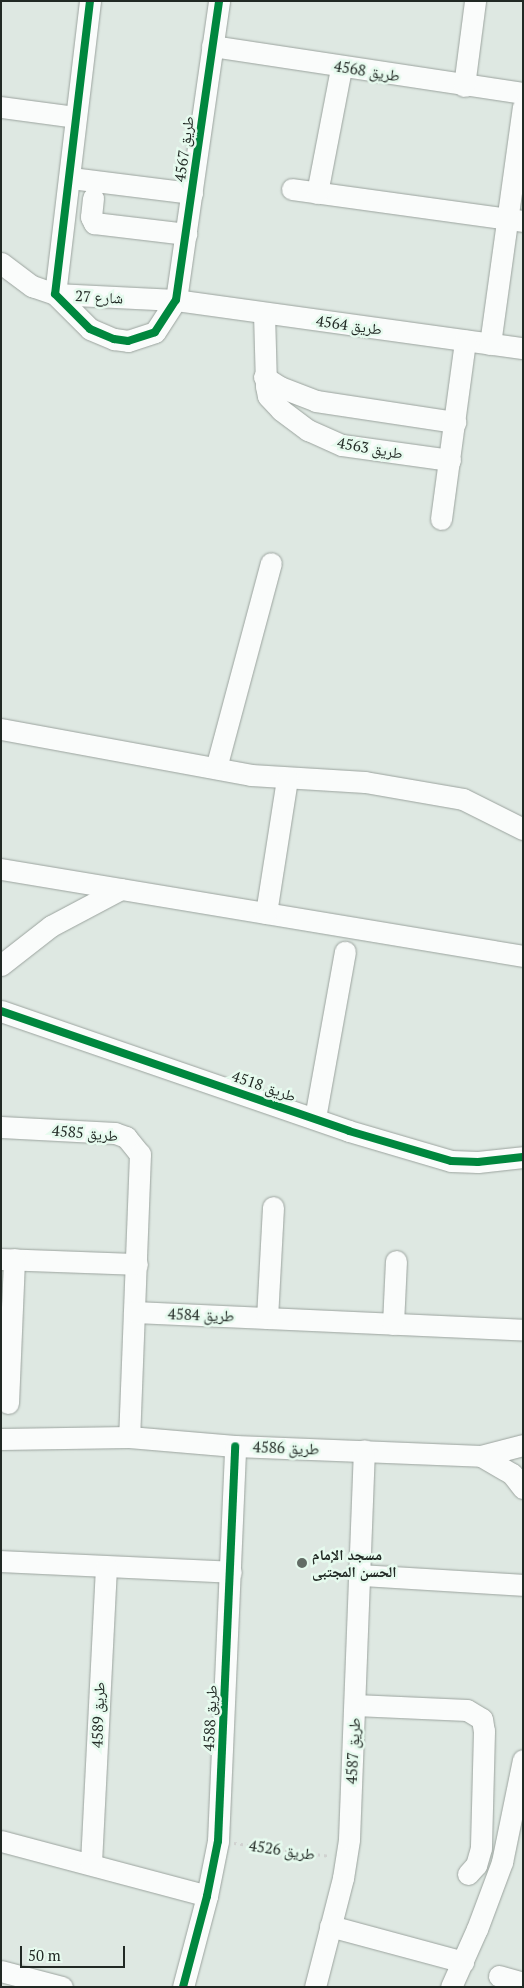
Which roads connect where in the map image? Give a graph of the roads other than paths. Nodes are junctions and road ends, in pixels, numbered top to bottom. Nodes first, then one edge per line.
1 (90, 1) edge
2 (219, 1) edge
3 (475, 1) edge
4 (212, 46) junction
5 (341, 68) junction
6 (464, 86) junction
7 (523, 93) edge
8 (1, 107) edge
9 (523, 107) edge
10 (75, 117) junction
11 (71, 178) junction
12 (292, 189) dead end
13 (192, 193) junction
14 (317, 193) junction
15 (92, 198) dead end
16 (514, 220) edge
17 (186, 234) junction
18 (1, 263) edge
19 (55, 294) junction
20 (176, 300) junction
21 (264, 313) junction
22 (465, 341) junction
23 (490, 344) junction
24 (523, 348) edge
25 (264, 377) junction
26 (456, 422) junction
27 (450, 460) junction
28 (441, 519) dead end
29 (271, 563) dead end
30 (1, 728) edge
31 (216, 768) junction
32 (287, 779) junction
33 (523, 829) edge
34 (1, 869) edge
35 (121, 889) junction
36 (266, 913) junction
37 (345, 952) dead end
38 (523, 956) edge
39 (1, 965) edge
40 (1, 1011) edge
41 (315, 1118) junction
42 (1, 1127) edge
43 (523, 1156) edge
44 (273, 1207) dead end
45 (8, 1259) edge
46 (396, 1261) dead end
47 (137, 1264) junction
48 (134, 1312) junction
49 (267, 1318) junction
50 (393, 1324) junction
51 (523, 1330) edge
52 (8, 1403) dead end
53 (129, 1437) junction
54 (1, 1439) edge
55 (235, 1446) junction
56 (522, 1446) edge
57 (364, 1450) junction
58 (481, 1456) junction
59 (522, 1485) edge
60 (1, 1561) edge
61 (106, 1567) junction
62 (231, 1572) junction
63 (362, 1575) junction
64 (523, 1585) edge
65 (355, 1705) junction
66 (523, 1760) edge
67 (1, 1841) edge
68 (91, 1863) junction
69 (468, 1874) dead end
70 (207, 1896) junction
71 (330, 1926) junction
72 (463, 1962) junction
73 (1, 1971) edge
74 (499, 1976) dead end
75 (523, 1983) edge
76 (62, 1987) edge
77 (183, 1987) edge
78 (315, 1987) edge
79 (451, 1987) edge

1 - 10 street
2 - 4 street, طريق 4567
3 - 6 street
4 - 5 street, طريق 4568
4 - 13 street, طريق 4567
5 - 6 street, طريق 4568
5 - 14 street
6 - 7 street, طريق 4568
8 - 10 street
9 - 16 street
10 - 11 street
11 - 13 street
11 - 19 street
12 - 14 street
13 - 17 street, طريق 4567
14 - 16 street
15 - 17 street
16 - 23 street
17 - 20 street, طريق 4567
18 - 19 street, شارع 27
19 - 20 street, شارع 27
19 - 20 street
20 - 21 street, طريق 4564
21 - 22 street, طريق 4564
21 - 25 street, طريق 4563
22 - 23 street, طريق 4564
22 - 26 street
23 - 24 street, طريق 4564
25 - 26 street
25 - 27 street, طريق 4563
26 - 27 street
27 - 28 street
29 - 31 street
30 - 31 street
31 - 32 street
32 - 33 street
32 - 36 street
34 - 35 street
35 - 36 street
35 - 39 street
36 - 38 street
37 - 41 street, طريق 4518
40 - 41 street, طريق 4518
41 - 43 street, طريق 4518
42 - 47 street, طريق 4585
44 - 49 street
45 - 47 street
45 - 52 street
46 - 50 street
47 - 48 street, طريق 4585
48 - 49 street, طريق 4584
48 - 53 street, طريق 4585
49 - 50 street, طريق 4584
50 - 51 street, طريق 4584
53 - 54 street, طريق 4586
53 - 55 street, طريق 4586
55 - 57 street, طريق 4586
55 - 62 street, طريق 4588
56 - 58 street, طريق 4586
56 - 59 street
57 - 58 street, طريق 4586
57 - 63 street, طريق 4587
58 - 59 street, طريق 4586
60 - 61 street
61 - 62 street
61 - 68 street, طريق 4589
62 - 70 street, طريق 4588
63 - 64 street
63 - 65 street, طريق 4587
65 - 69 street
65 - 71 street, طريق 4587
66 - 72 street
67 - 68 street
68 - 70 street
70 - 77 street, طريق 4588
71 - 72 street
71 - 78 street, طريق 4587
72 - 79 street
73 - 76 street
74 - 75 street

